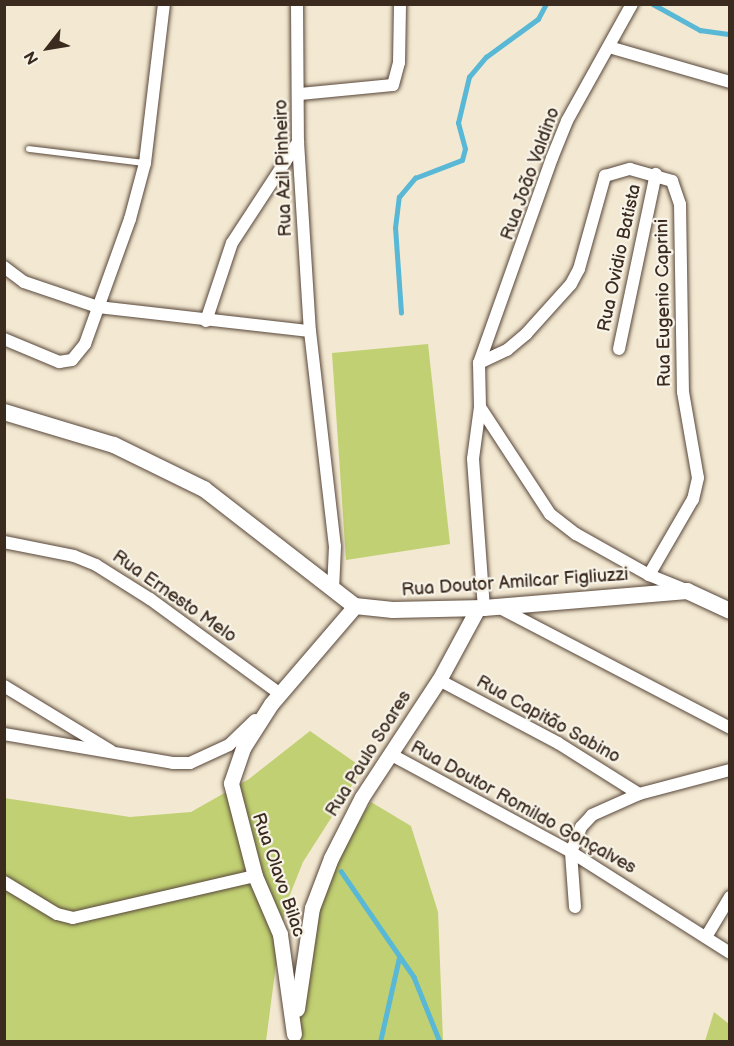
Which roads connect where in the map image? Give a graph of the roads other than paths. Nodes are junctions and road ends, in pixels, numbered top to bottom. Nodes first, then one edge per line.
1 (164, 4) edge
2 (297, 4) edge
3 (400, 4) edge
4 (632, 4) edge
5 (609, 47) junction
6 (729, 82) edge
7 (300, 94) junction
8 (298, 142) junction
9 (29, 149) dead end
10 (145, 163) junction
11 (656, 174) junction
12 (4, 267) edge
13 (98, 307) junction
14 (206, 321) junction
15 (310, 331) junction
16 (4, 339) edge
17 (619, 349) dead end
18 (479, 363) junction
19 (480, 407) junction
20 (4, 412) edge
21 (4, 542) edge
22 (649, 575) junction
23 (333, 590) junction
24 (687, 591) junction
25 (356, 606) junction
26 (487, 608) junction
27 (729, 611) edge
28 (439, 680) junction
29 (4, 686) edge
30 (274, 699) junction
31 (729, 728) edge
32 (4, 734) edge
33 (117, 754) junction
34 (390, 754) junction
35 (729, 770) edge
36 (639, 794) junction
37 (571, 852) junction
38 (255, 876) junction
39 (4, 882) edge
40 (729, 897) edge
41 (574, 907) dead end
42 (706, 937) junction
43 (729, 953) edge
44 (293, 1038) edge

1 - 10 street
2 - 7 street, Rua Azil Pinheiro
3 - 7 street
4 - 5 street, Rua João Valdino
5 - 6 street
5 - 18 street, Rua João Valdino
7 - 8 street, Rua Azil Pinheiro
8 - 14 street
8 - 15 street, Rua Azil Pinheiro
9 - 10 lane
10 - 13 street
11 - 17 street, Rua Ovidio Batista
11 - 18 street
11 - 22 street, Rua Eugenio Caprini
12 - 13 street
13 - 14 street
13 - 16 street
14 - 15 street
15 - 23 street, Rua Azil Pinheiro
18 - 19 street
19 - 22 street
19 - 26 street
20 - 23 main road, Rua Doutor Amilcar Figliuzzi
21 - 30 street, Rua Ernesto Melo
22 - 24 street
23 - 25 main road, Rua Doutor Amilcar Figliuzzi
24 - 26 main road, Rua Doutor Amilcar Figliuzzi
24 - 27 main road
25 - 26 main road, Rua Doutor Amilcar Figliuzzi
25 - 30 street, Rua Olavo Bilac
26 - 28 street, Rua Paulo Soares
26 - 31 street
28 - 34 street, Rua Paulo Soares
28 - 36 street, Rua Capitão Sabino
29 - 33 street
30 - 33 street, Rua Olavo Bilac
30 - 38 street, Rua Olavo Bilac
32 - 33 street, Rua Olavo Bilac
34 - 37 street, Rua Doutor Romildo Gonçalves
34 - 44 street, Rua Paulo Soares
35 - 36 street
36 - 37 street
37 - 41 street
37 - 42 street, Rua Doutor Romildo Gonçalves
38 - 39 street
38 - 44 street, Rua Olavo Bilac
40 - 42 street
42 - 43 street, Rua Doutor Romildo Gonçalves

